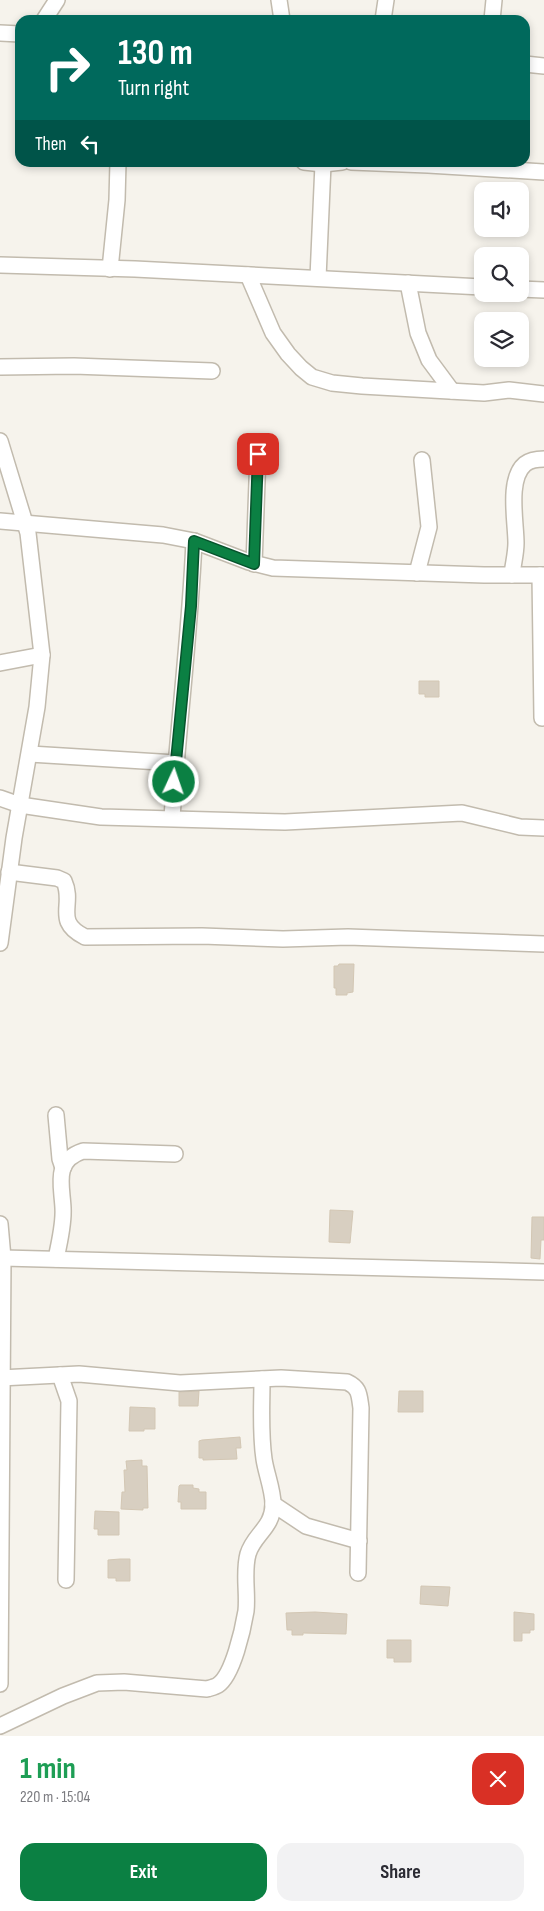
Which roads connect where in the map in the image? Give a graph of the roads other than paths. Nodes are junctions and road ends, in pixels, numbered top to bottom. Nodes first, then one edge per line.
1 (57, 0) edge
2 (279, 0) edge
3 (386, 0) edge
4 (494, 0) edge
5 (47, 15) edge
6 (281, 15) edge
7 (384, 15) edge
8 (492, 15) edge
9 (0, 32) edge
10 (15, 34) edge
11 (530, 65) edge
12 (544, 66) edge
13 (118, 167) edge
14 (323, 167) edge
15 (461, 167) edge
16 (544, 172) edge
17 (0, 265) edge
18 (110, 269) junction
19 (248, 275) junction
20 (318, 278) junction
21 (408, 283) junction
22 (474, 287) edge
23 (529, 289) edge
24 (544, 290) edge
25 (0, 367) edge
26 (212, 371) dead end
27 (452, 391) junction
28 (544, 394) edge
29 (0, 440) edge
30 (258, 454) dead end
31 (544, 459) edge
32 (422, 460) dead end
33 (0, 520) edge
34 (25, 523) junction
35 (194, 541) junction
36 (254, 564) junction
37 (417, 573) junction
38 (512, 574) junction
39 (542, 575) edge
40 (42, 656) junction
41 (0, 663) edge
42 (542, 718) dead end
43 (30, 754) junction
44 (176, 763) junction
45 (0, 798) edge
46 (20, 805) junction
47 (172, 818) junction
48 (544, 828) edge
49 (9, 872) junction
50 (0, 943) edge
51 (544, 944) edge
52 (56, 1115) dead end
53 (175, 1154) dead end
54 (63, 1168) junction
55 (0, 1224) edge
56 (3, 1258) junction
57 (56, 1259) junction
58 (544, 1272) edge
59 (60, 1375) junction
60 (1, 1377) edge
61 (262, 1379) junction
62 (273, 1504) junction
63 (359, 1542) junction
64 (358, 1573) dead end
65 (66, 1580) dead end
66 (0, 1684) edge
67 (0, 1726) edge

1 - 5 street
2 - 6 street
3 - 7 street
4 - 8 street
9 - 10 street
11 - 12 street
13 - 18 street
14 - 20 street
15 - 16 street
17 - 18 street
18 - 19 street
19 - 20 street
19 - 27 street
20 - 21 street
21 - 22 street
21 - 27 street
23 - 24 street
25 - 26 street
27 - 28 street
29 - 34 street
30 - 36 street
31 - 38 street
32 - 37 street
33 - 34 street
34 - 35 street
34 - 40 street
35 - 36 street
35 - 44 street
36 - 37 street
37 - 38 street
38 - 39 street
39 - 42 street
40 - 41 street
40 - 43 street
43 - 44 street
43 - 46 street
44 - 47 street
45 - 46 street
46 - 47 street
46 - 49 street
47 - 48 street
49 - 50 street
49 - 51 street
52 - 54 street
53 - 54 street
54 - 57 street
55 - 56 street
56 - 57 street
56 - 60 street
57 - 58 street
59 - 60 street
59 - 61 street
59 - 65 street
60 - 66 street
61 - 62 street
61 - 63 street
62 - 63 street
62 - 67 street
63 - 64 street

